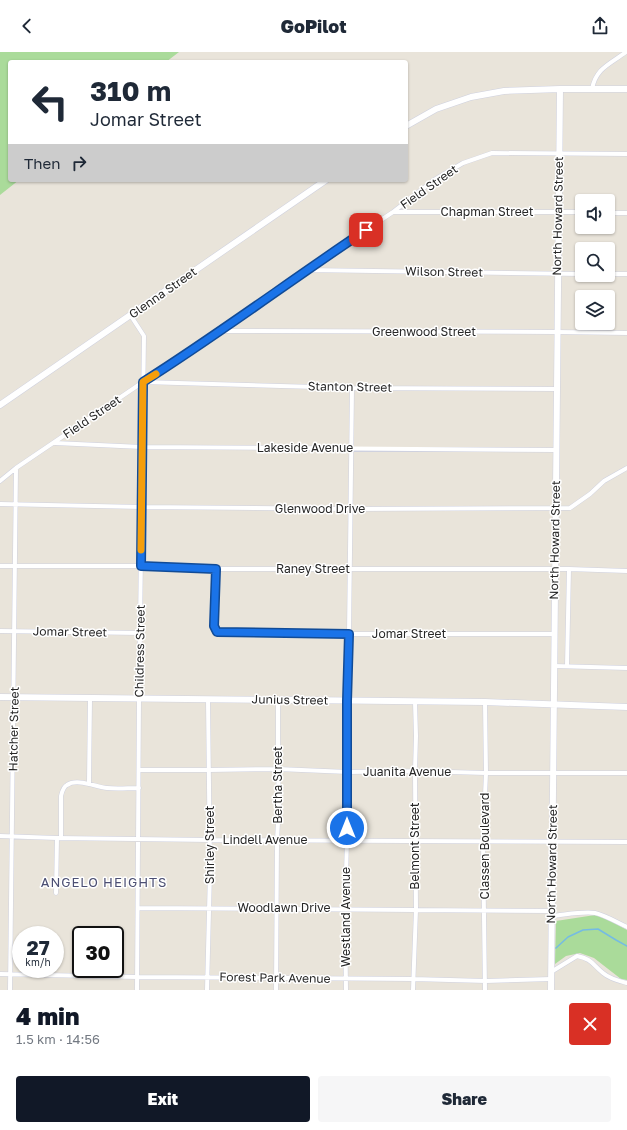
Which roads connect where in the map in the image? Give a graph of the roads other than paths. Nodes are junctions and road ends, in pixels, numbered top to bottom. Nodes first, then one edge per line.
1 (626, 52) edge
2 (560, 89) junction
3 (592, 89) junction
4 (627, 89) edge
5 (408, 125) edge
6 (559, 153) junction
7 (627, 154) edge
8 (323, 182) edge
9 (393, 212) junction
10 (558, 212) junction
11 (575, 212) edge
12 (615, 212) edge
13 (627, 213) edge
14 (306, 270) junction
15 (558, 274) junction
16 (575, 274) edge
17 (615, 274) edge
18 (627, 274) edge
19 (131, 316) junction
20 (221, 331) junction
21 (557, 332) junction
22 (627, 333) edge
23 (143, 382) junction
24 (352, 388) junction
25 (557, 389) junction
26 (0, 405) edge
27 (54, 442) junction
28 (142, 447) junction
29 (350, 448) junction
30 (556, 450) junction
31 (16, 468) junction
32 (627, 468) edge
33 (0, 481) edge
34 (0, 504) edge
35 (16, 504) junction
36 (142, 507) junction
37 (351, 509) junction
38 (555, 509) junction
39 (0, 566) edge
40 (15, 566) junction
41 (141, 566) junction
42 (216, 569) junction
43 (349, 569) junction
44 (555, 569) junction
45 (569, 569) junction
46 (627, 571) edge
47 (0, 631) edge
48 (14, 632) junction
49 (140, 633) junction
50 (349, 634) junction
51 (554, 634) junction
52 (554, 666) junction
53 (567, 666) junction
54 (627, 668) edge
55 (0, 698) edge
56 (14, 698) junction
57 (90, 699) junction
58 (139, 699) junction
59 (208, 700) junction
60 (278, 700) junction
61 (347, 701) junction
62 (415, 702) junction
63 (485, 702) junction
64 (554, 704) junction
65 (627, 707) edge
66 (278, 769) junction
67 (139, 770) junction
68 (209, 770) junction
69 (415, 771) junction
70 (348, 772) junction
71 (486, 773) junction
72 (553, 773) junction
73 (627, 773) edge
74 (89, 783) junction
75 (139, 788) junction
76 (0, 836) edge
77 (12, 836) junction
78 (59, 838) junction
79 (138, 838) junction
80 (210, 840) junction
81 (277, 840) junction
82 (347, 840) junction
83 (416, 841) junction
84 (483, 841) junction
85 (552, 842) junction
86 (627, 842) edge
87 (56, 893) dead end
88 (138, 908) junction
89 (210, 908) junction
90 (277, 909) junction
91 (345, 909) junction
92 (416, 910) junction
93 (485, 911) junction
94 (551, 914) junction
95 (627, 927) edge
96 (551, 972) junction
97 (0, 974) edge
98 (11, 974) junction
99 (137, 977) junction
100 (207, 977) junction
101 (276, 978) junction
102 (346, 979) junction
103 (413, 979) junction
104 (551, 979) junction
105 (486, 981) junction
106 (627, 983) edge
107 (10, 990) edge
108 (137, 990) edge
109 (207, 990) edge
110 (276, 990) edge
111 (346, 990) edge
112 (413, 990) edge
113 (485, 990) edge
114 (551, 990) edge

1 - 3 street
2 - 3 street
2 - 5 street
2 - 6 street, North Howard Street
3 - 4 street
6 - 7 street, Field Street
6 - 9 street, Field Street
6 - 10 street, North Howard Street
8 - 19 street, Glenna Street
9 - 10 street, Chapman Street
9 - 14 street, Field Street
10 - 11 street, Chapman Street
10 - 15 street, North Howard Street
12 - 13 street
14 - 15 street, Wilson Street
14 - 20 street, Field Street
15 - 16 street, Wilson Street
15 - 21 street, North Howard Street
17 - 18 street
19 - 23 street, Childress Street
19 - 26 street, Glenna Street
20 - 21 street, Greenwood Street
20 - 23 street, Field Street
21 - 22 street, Greenwood Street
21 - 25 street, North Howard Street
23 - 24 street, Stanton Street
23 - 27 street, Field Street
23 - 28 street, Childress Street
24 - 25 street, Stanton Street
24 - 29 street, Westland Avenue
25 - 30 street, North Howard Street
27 - 28 street, Lakeside Avenue
27 - 31 street, Field Street
28 - 29 street, Lakeside Avenue
28 - 36 street, Childress Street
29 - 30 street, Lakeside Avenue
29 - 37 street, Westland Avenue
30 - 38 street, North Howard Street
31 - 33 street, Field Street
31 - 35 street, Hatcher Street
32 - 38 street, Glenwood Drive
34 - 35 street, Glenwood Drive
35 - 36 street, Glenwood Drive
35 - 40 street, Hatcher Street
36 - 37 street, Glenwood Drive
36 - 41 street, Childress Street
37 - 38 street, Glenwood Drive
37 - 43 street, Westland Avenue
38 - 44 street, North Howard Street
39 - 40 street, Raney Street
40 - 41 street, Raney Street
40 - 48 street, Hatcher Street
41 - 42 street, Raney Street
41 - 49 street, Childress Street
42 - 43 street, Raney Street
42 - 50 street, Jomar Street
43 - 44 street, Raney Street
43 - 50 street, Westland Avenue
44 - 45 street, Raney Street
44 - 51 street, North Howard Street
45 - 46 street, Raney Street
45 - 53 street
47 - 48 street, Jomar Street
48 - 49 street, Jomar Street
48 - 56 street, Hatcher Street
49 - 58 street, Childress Street
50 - 51 street, Jomar Street
50 - 61 street, Westland Avenue
51 - 52 street, North Howard Street
52 - 53 street
52 - 64 street, North Howard Street
53 - 54 street
55 - 56 street, Junius Street
56 - 57 street, Junius Street
56 - 77 street, Hatcher Street
57 - 58 street, Junius Street
57 - 74 street
58 - 59 street, Junius Street
58 - 67 street, Childress Street
59 - 60 street, Junius Street
59 - 68 street, Shirley Street
60 - 61 street, Junius Street
60 - 66 street, Bertha Street
61 - 62 street, Junius Street
61 - 70 street, Westland Avenue
62 - 63 street, Junius Street
62 - 69 street, Belmont Street
63 - 64 street, Junius Street
63 - 71 street, Classen Boulevard
64 - 65 street, Junius Street
64 - 72 street, North Howard Street
66 - 68 street, Juanita Avenue
66 - 70 street, Juanita Avenue
66 - 81 street, Bertha Street
67 - 68 street, Juanita Avenue
67 - 75 street, Childress Street
68 - 80 street, Shirley Street
69 - 70 street, Juanita Avenue
69 - 71 street, Juanita Avenue
69 - 83 street, Belmont Street
70 - 82 street, Westland Avenue
71 - 72 street, Juanita Avenue
71 - 84 street, Classen Boulevard
72 - 73 street, Juanita Avenue
72 - 85 street, North Howard Street
74 - 75 street
74 - 78 street
75 - 79 street, Childress Street
76 - 77 street, Lindell Avenue
77 - 78 street, Lindell Avenue
77 - 98 street, Hatcher Street
78 - 79 street, Lindell Avenue
78 - 87 street
79 - 80 street, Lindell Avenue
79 - 88 street, Childress Street
80 - 81 street, Lindell Avenue
80 - 89 street, Shirley Street
81 - 82 street, Lindell Avenue
81 - 90 street, Bertha Street
82 - 83 street, Lindell Avenue
82 - 91 street, Westland Avenue
83 - 84 street, Lindell Avenue
83 - 92 street, Belmont Street
84 - 85 street, Lindell Avenue
84 - 93 street, Classen Boulevard
85 - 86 street, Lindell Avenue
85 - 94 street, North Howard Street
88 - 89 street, Woodlawn Drive
88 - 99 street, Childress Street
89 - 90 street, Woodlawn Drive
89 - 100 street, Shirley Street
90 - 91 street, Woodlawn Drive
90 - 101 street, Bertha Street
91 - 92 street, Woodlawn Drive
91 - 102 street, Westland Avenue
92 - 93 street, Woodlawn Drive
92 - 103 street, Belmont Street
93 - 94 street, Woodlawn Drive
93 - 105 street, Classen Boulevard
94 - 95 street, Woodlawn Drive
94 - 96 street, North Howard Street
96 - 104 street, North Howard Street
96 - 106 street
97 - 98 street, Forest Park Avenue
98 - 99 street, Forest Park Avenue
98 - 107 street, Hatcher Street
99 - 100 street, Forest Park Avenue
99 - 108 street, Childress Street
100 - 101 street, Forest Park Avenue
100 - 109 street, Shirley Street
101 - 102 street, Forest Park Avenue
101 - 110 street, Bertha Street
102 - 103 street, Forest Park Avenue
102 - 111 street, Westland Avenue
103 - 105 street, Forest Park Avenue
103 - 112 street, Belmont Street
104 - 105 street, Forest Park Avenue
104 - 114 street, North Howard Street
105 - 113 street, Classen Boulevard

